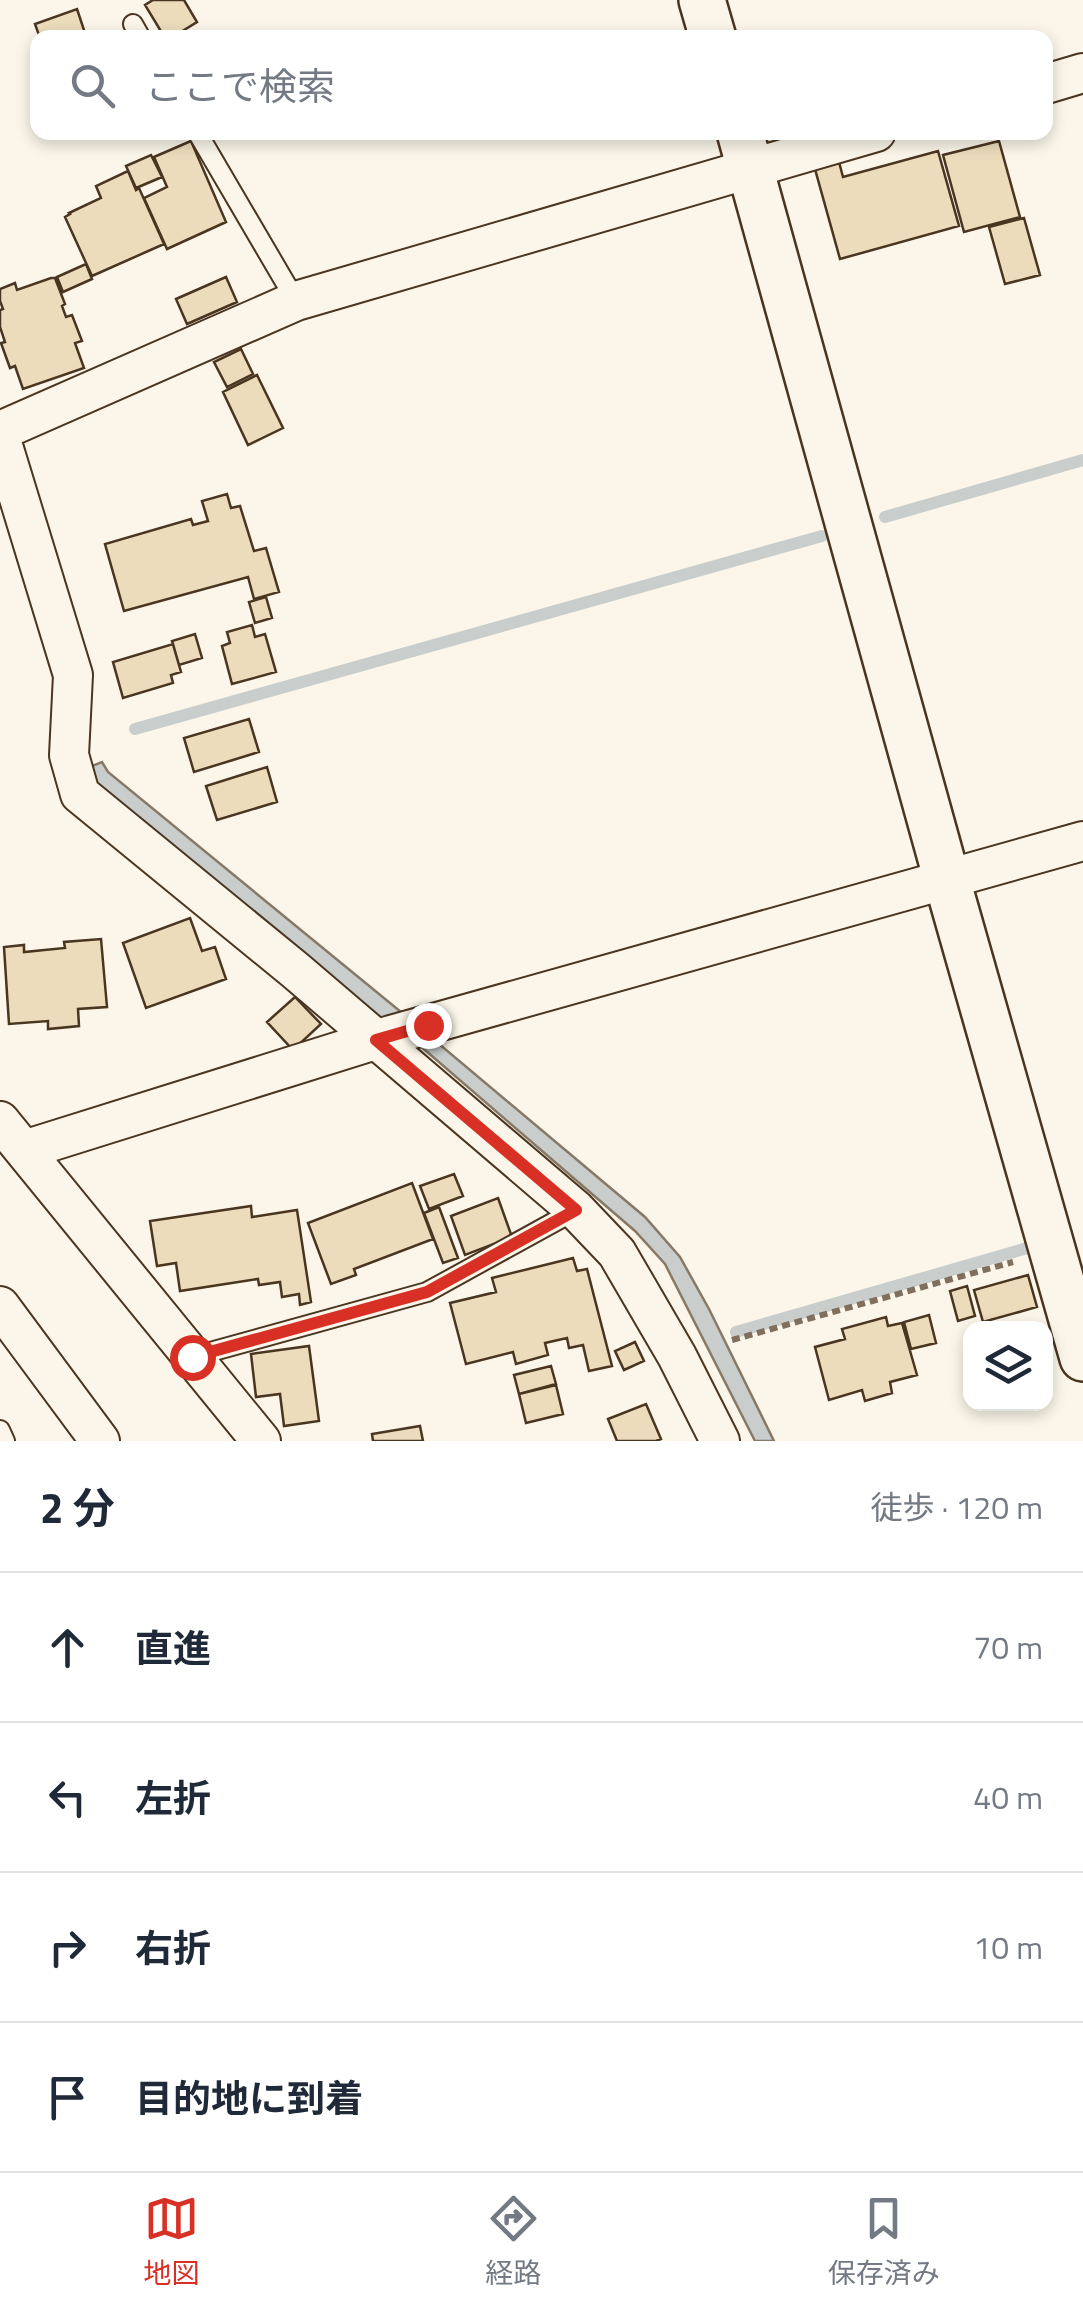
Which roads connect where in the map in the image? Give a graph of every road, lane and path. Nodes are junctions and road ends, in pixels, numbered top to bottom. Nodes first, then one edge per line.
1 (702, 0) edge
2 (711, 30) edge
3 (1083, 73) edge
4 (1053, 82) edge
5 (202, 140) edge
6 (818, 140) edge
7 (746, 150) edge
8 (296, 301) junction
9 (0, 434) edge
10 (1083, 842) edge
11 (947, 880) junction
12 (384, 1038) junction
13 (0, 1120) edge
14 (24, 1150) junction
15 (576, 1210) junction
16 (1052, 1251) junction
17 (0, 1306) edge
18 (732, 1340) dead end
19 (192, 1357) junction
20 (1083, 1358) edge
21 (0, 1430) edge
22 (6, 1441) edge
23 (100, 1441) edge
24 (261, 1441) edge
25 (720, 1441) edge

1 - 2 street
3 - 4 street
5 - 8 lane
6 - 7 street
7 - 8 street
7 - 11 street
8 - 9 street
9 - 12 street
10 - 11 street
11 - 12 street
11 - 16 street
12 - 14 street
12 - 15 street
13 - 14 street
14 - 19 street
15 - 19 lane
15 - 25 street
16 - 18 path
16 - 20 street
17 - 23 street
19 - 24 street
21 - 22 lane

